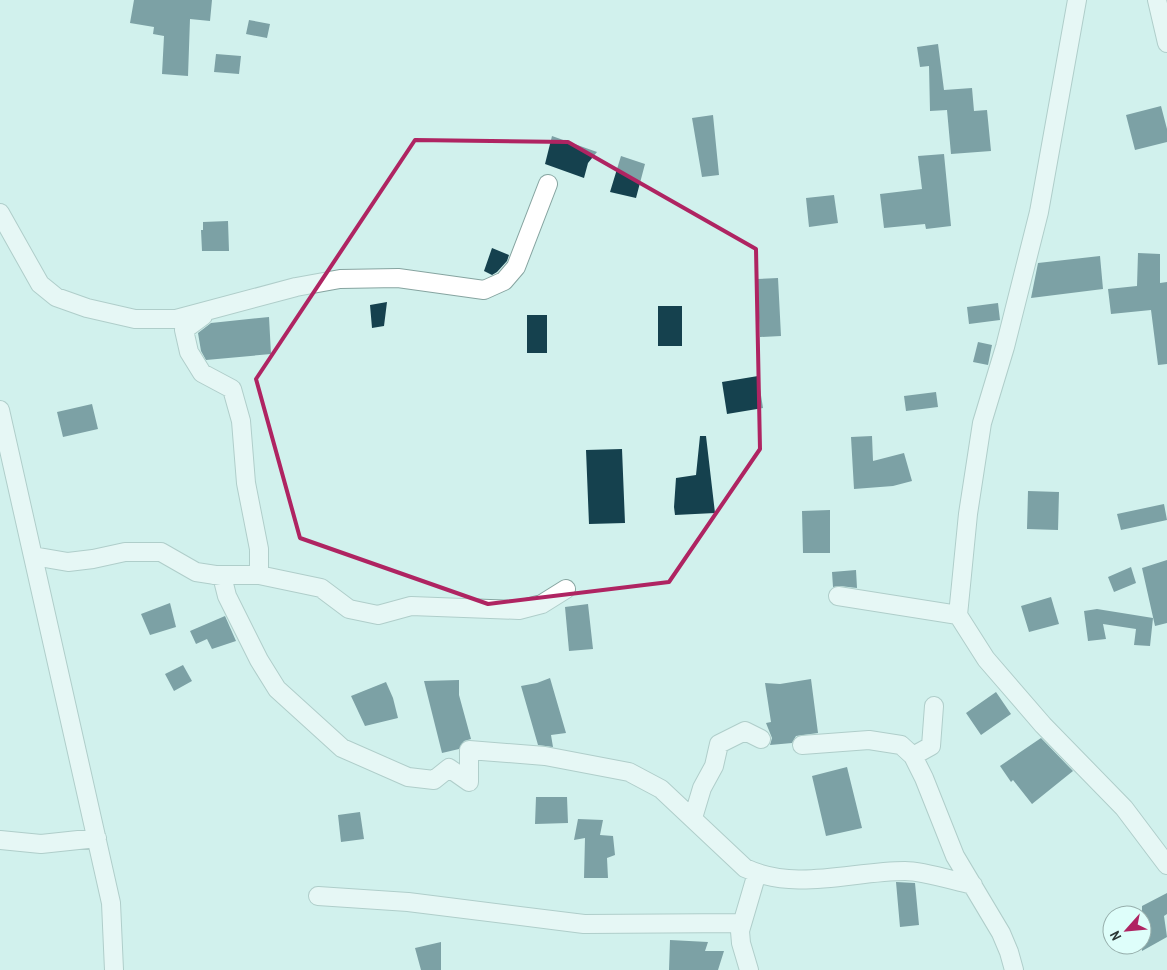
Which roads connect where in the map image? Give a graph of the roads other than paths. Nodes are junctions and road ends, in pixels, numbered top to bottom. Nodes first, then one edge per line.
1 (1077, 0) edge
2 (1157, 0) edge
3 (1167, 43) edge
4 (548, 184) dead end
5 (0, 213) edge
6 (212, 310) junction
7 (0, 410) edge
8 (33, 556) junction
9 (213, 575) junction
10 (259, 576) junction
11 (566, 589) dead end
12 (838, 596) dead end
13 (958, 615) junction
14 (934, 706) dead end
15 (761, 739) dead end
16 (802, 745) dead end
17 (913, 756) junction
18 (693, 818) junction
19 (97, 838) junction
20 (0, 840) edge
21 (1167, 865) edge
22 (757, 873) junction
23 (973, 885) junction
24 (318, 896) dead end
25 (742, 923) junction
26 (114, 970) edge
27 (749, 970) edge
28 (1014, 970) edge

1 - 13 street
2 - 3 street
4 - 6 street
5 - 6 street
6 - 10 street
7 - 8 street
8 - 9 street
8 - 19 street
9 - 10 street
9 - 18 street
10 - 11 street
12 - 13 street
13 - 21 street
14 - 17 street
15 - 18 street
16 - 17 street
17 - 23 street
18 - 22 street
19 - 20 street
19 - 26 street
22 - 23 street
22 - 25 street
23 - 28 street
24 - 25 street
25 - 27 street

